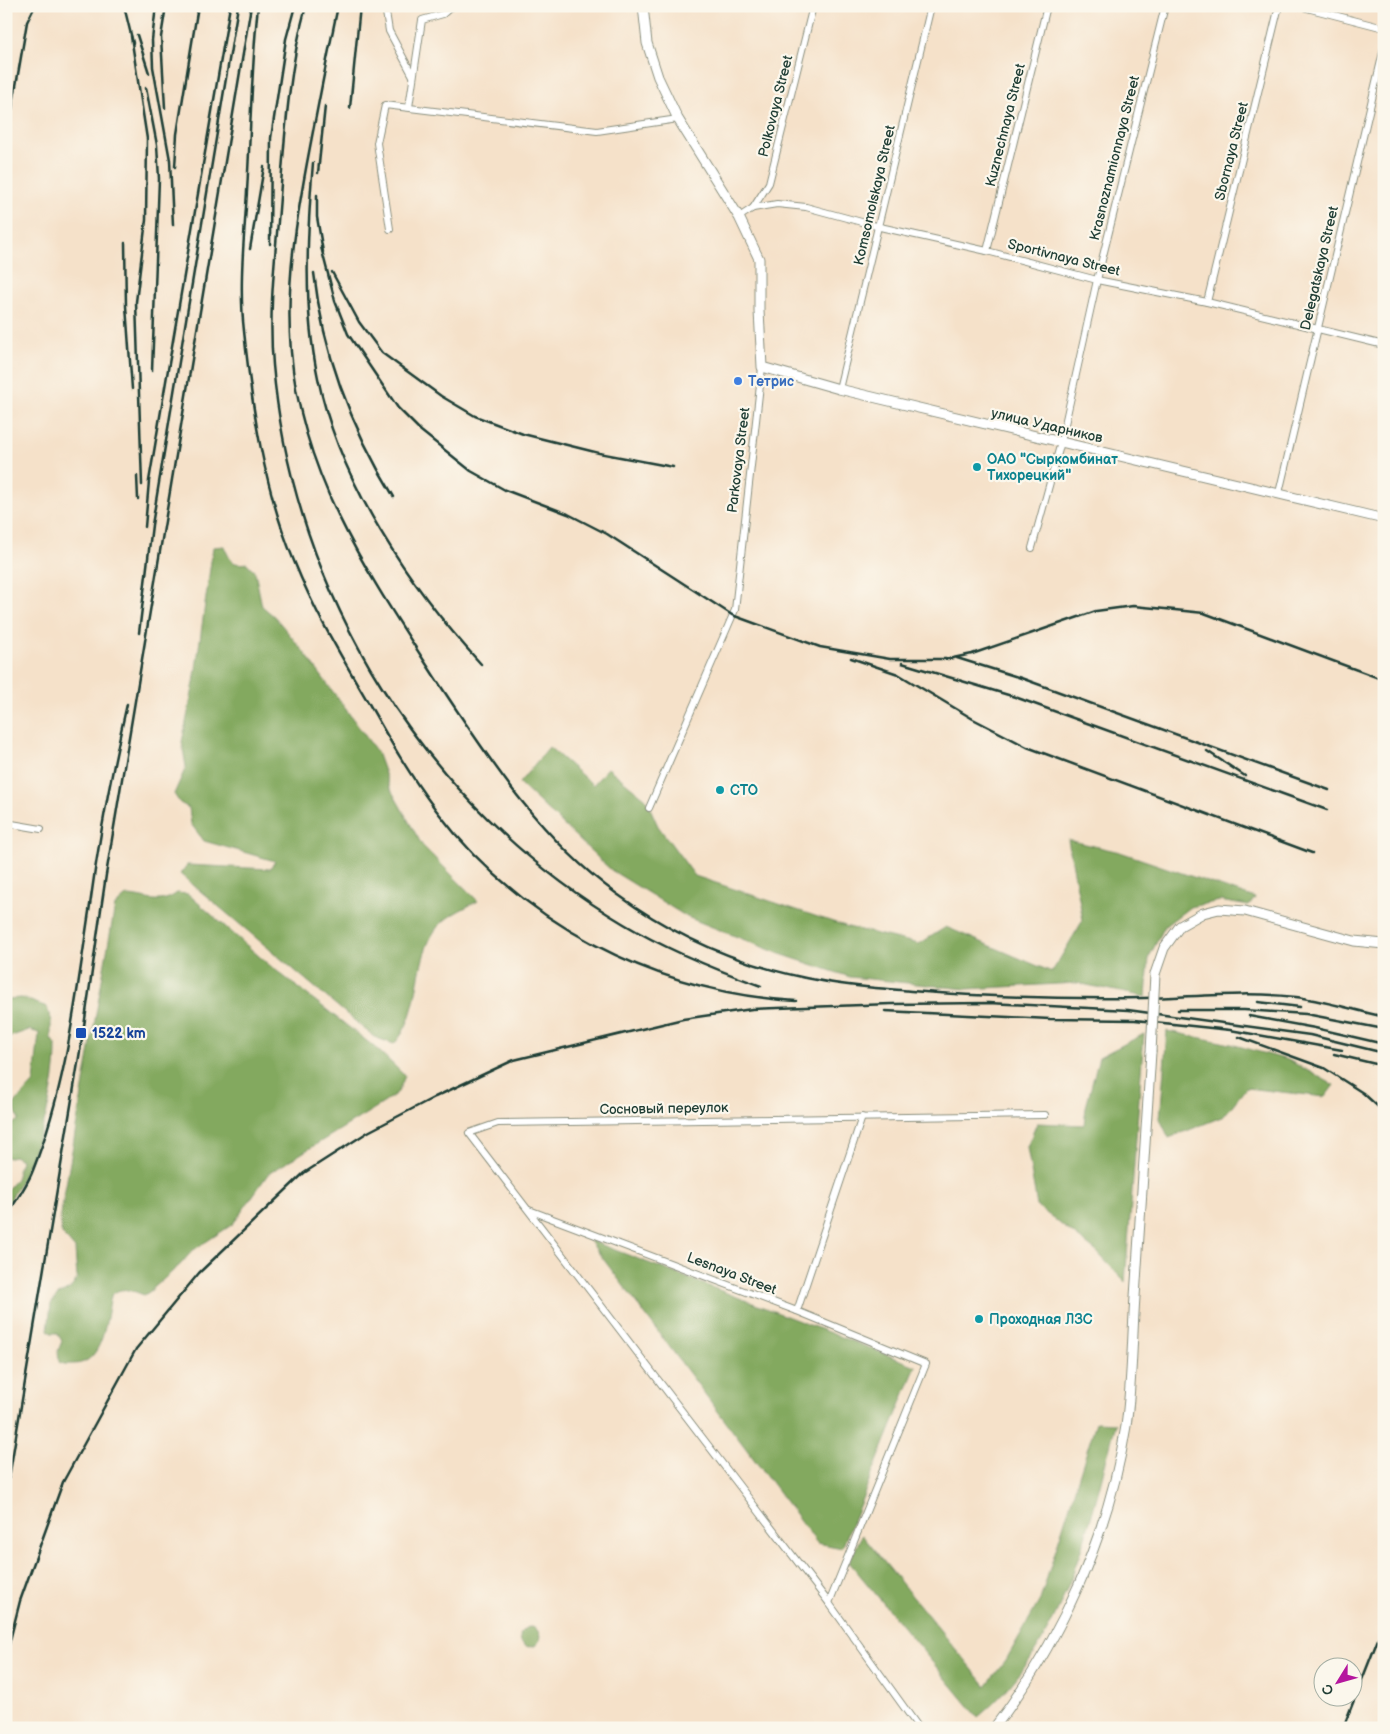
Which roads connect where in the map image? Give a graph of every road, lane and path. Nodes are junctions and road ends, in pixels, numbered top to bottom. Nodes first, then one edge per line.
1 (385, 6) edge
2 (452, 6) edge
3 (643, 6) edge
4 (813, 6) edge
5 (931, 6) edge
6 (1047, 6) edge
7 (1165, 6) edge
8 (1279, 6) edge
9 (1299, 6) edge
10 (1384, 28) edge
11 (1384, 48) edge
12 (414, 76) junction
13 (409, 106) junction
14 (678, 119) junction
15 (753, 208) junction
16 (739, 217) junction
17 (880, 227) junction
18 (390, 229) dead end
19 (987, 250) junction
20 (1097, 280) junction
21 (1207, 302) junction
22 (1318, 330) junction
23 (1384, 345) edge
24 (762, 367) junction
25 (839, 389) junction
26 (1061, 442) junction
27 (1279, 493) junction
28 (1384, 519) edge
29 (1032, 548) dead end
30 (649, 808) dead end
31 (6, 823) edge
32 (41, 829) dead end
33 (1384, 944) edge
34 (1045, 1114) dead end
35 (862, 1117) junction
36 (528, 1209) junction
37 (797, 1311) junction
38 (828, 1603) junction
39 (919, 1728) edge
40 (994, 1728) edge

1 - 12 street
2 - 12 street
3 - 14 main road, Parkovaya Street
4 - 15 street, Polkovaya Street
5 - 17 street, Komsomolskaya Street
6 - 19 street, Kuznechnaya Street
7 - 20 street, Krasnoznamionnaya Street
8 - 21 street, Sbornaya Street
9 - 10 street
11 - 22 street, Delegatskaya Street
12 - 13 street
13 - 14 street
13 - 18 street
14 - 16 main road, Parkovaya Street
15 - 16 street, Sportivnaya Street
15 - 17 street, Sportivnaya Street
16 - 24 main road, Parkovaya Street
17 - 19 street, Sportivnaya Street
17 - 25 street, Komsomolskaya Street
19 - 20 street, Sportivnaya Street
20 - 21 street, Sportivnaya Street
20 - 26 street, Krasnoznamionnaya Street
21 - 22 street, Sportivnaya Street
22 - 23 street, Sportivnaya Street
22 - 27 street, Delegatskaya Street
24 - 25 main road, улица Ударников
24 - 30 street, Parkovaya Street
25 - 26 main road, улица Ударников
26 - 27 main road, улица Ударников
26 - 29 street, Krasnoznamionnaya Street
27 - 28 main road, улица Ударников
31 - 32 street
33 - 40 main road, bridge
34 - 35 street, Сосновый переулок
35 - 36 street, Сосновый переулок
35 - 37 street
36 - 37 street, Lesnaya Street
36 - 38 street
37 - 38 street, Lesnaya Street
38 - 39 street

